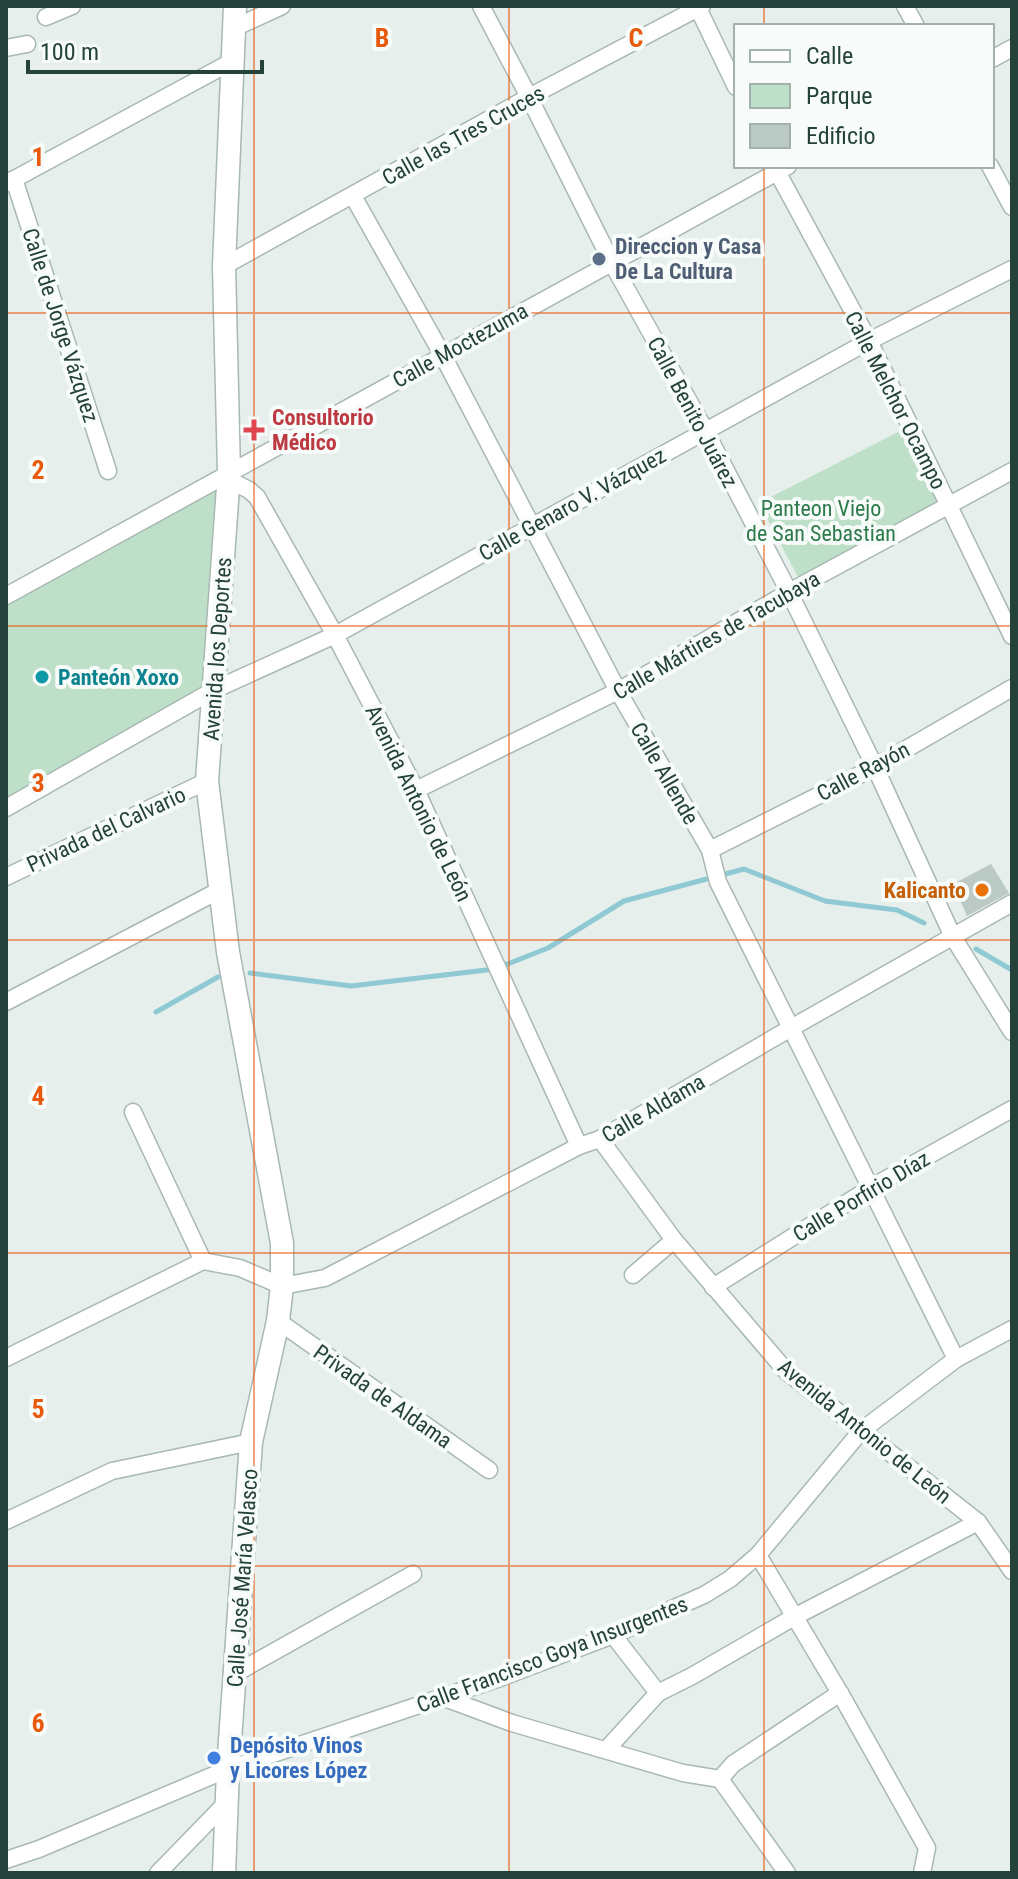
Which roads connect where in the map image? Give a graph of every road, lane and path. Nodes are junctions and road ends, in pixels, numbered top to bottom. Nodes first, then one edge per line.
1 (72, 6) edge
2 (282, 6) edge
3 (481, 6) edge
4 (905, 6) edge
5 (699, 7) edge
6 (46, 17) dead end
7 (234, 17) edge
8 (915, 24) edge
9 (27, 44) dead end
10 (6, 48) edge
11 (1012, 48) edge
12 (994, 58) edge
13 (231, 62) junction
14 (734, 83) edge
15 (529, 97) junction
16 (780, 168) edge
17 (991, 168) edge
18 (10, 181) edge
19 (353, 196) junction
20 (1012, 207) edge
21 (612, 263) junction
22 (224, 266) junction
23 (1012, 269) edge
24 (869, 341) junction
25 (442, 354) junction
26 (706, 432) junction
27 (108, 471) dead end
28 (1012, 471) edge
29 (229, 476) junction
30 (950, 506) junction
31 (530, 526) junction
32 (789, 592) junction
33 (6, 596) edge
34 (335, 635) junction
35 (1012, 636) edge
36 (1012, 688) edge
37 (214, 690) junction
38 (618, 691) junction
39 (875, 767) junction
40 (207, 781) junction
41 (416, 790) junction
42 (6, 808) edge
43 (712, 856) junction
44 (6, 877) edge
45 (220, 890) junction
46 (1012, 903) edge
47 (953, 937) junction
48 (6, 1002) edge
49 (791, 1028) junction
50 (1012, 1032) edge
51 (1012, 1109) edge
52 (133, 1112) dead end
53 (600, 1139) junction
54 (579, 1146) junction
55 (872, 1187) junction
56 (674, 1240) junction
57 (203, 1261) junction
58 (633, 1275) dead end
59 (282, 1286) junction
60 (713, 1287) junction
61 (278, 1321) junction
62 (1012, 1329) edge
63 (6, 1358) edge
64 (956, 1359) junction
65 (861, 1431) junction
66 (251, 1442) junction
67 (489, 1470) dead end
68 (6, 1521) edge
69 (978, 1522) junction
70 (758, 1555) junction
71 (1012, 1571) edge
72 (413, 1574) dead end
73 (794, 1617) junction
74 (613, 1635) junction
75 (236, 1673) junction
76 (658, 1693) junction
77 (840, 1693) junction
78 (442, 1697) junction
79 (606, 1750) junction
80 (228, 1769) junction
81 (720, 1779) junction
82 (228, 1801) junction
83 (6, 1860) edge
84 (229, 1872) edge
85 (158, 1873) edge
86 (787, 1873) edge
87 (922, 1873) edge

1 - 6 street
2 - 7 street
3 - 15 street, Calle Benito Juárez
4 - 8 street
5 - 14 street
5 - 15 street, Calle las Tres Cruces
7 - 13 street, Avenida los Deportes
9 - 10 street
11 - 12 street
13 - 18 street
13 - 22 street, Avenida los Deportes
15 - 19 street, Calle las Tres Cruces
15 - 21 street, Calle Benito Juárez
16 - 21 street, Calle Moctezuma
16 - 24 street, Calle Melchor Ocampo
17 - 20 street
18 - 27 street, Calle de Jorge Vázquez
19 - 22 street, Calle las Tres Cruces
19 - 25 street, Calle Allende
21 - 25 street, Calle Moctezuma
21 - 26 street, Calle Benito Juárez
22 - 29 street, Avenida los Deportes
23 - 24 street, Calle Genaro V. Vázquez
24 - 26 street, Calle Genaro V. Vázquez
24 - 30 street, Calle Melchor Ocampo
25 - 29 street, Calle Moctezuma
25 - 31 street, Calle Allende
26 - 31 street, Calle Genaro V. Vázquez
26 - 32 street, Calle Benito Juárez
28 - 30 street, Calle Mártires de Tacubaya
29 - 33 street, Calle Moctezuma
29 - 34 street, Avenida Antonio de León
29 - 37 street, Avenida los Deportes
30 - 32 street, Calle Mártires de Tacubaya
30 - 35 street, Calle Melchor Ocampo
31 - 34 street, Calle Genaro V. Vázquez
31 - 38 street, Calle Allende
32 - 38 street, Calle Mártires de Tacubaya
32 - 39 street, Calle Benito Juárez
34 - 37 street, Calle Genaro V. Vázquez
34 - 41 street, Avenida Antonio de León
36 - 39 street, Calle Rayón
37 - 40 street, Avenida los Deportes
37 - 42 street, Calle Genaro V. Vázquez
38 - 41 street, Calle Mártires de Tacubaya
38 - 43 street, Calle Allende
39 - 43 street, Calle Rayón
39 - 47 street, Calle Benito Juárez
40 - 44 street, Privada del Calvario
40 - 45 street, Avenida los Deportes
41 - 54 street, Avenida Antonio de León
43 - 49 street, Calle Allende
45 - 48 street
45 - 59 street, Avenida los Deportes
46 - 47 street, Calle Aldama
47 - 49 street, Calle Aldama
47 - 50 street, Calle Benito Juárez
49 - 53 street, Calle Aldama
49 - 55 street, Calle Allende
51 - 55 street, Calle Porfirio Díaz
52 - 57 street
53 - 54 street, Calle Aldama
53 - 56 street, Avenida Antonio de León
54 - 59 street, Calle Aldama
55 - 60 street, Calle Porfirio Díaz
55 - 64 street, Calle Allende
56 - 58 street
56 - 60 street, Avenida Antonio de León
57 - 59 street
57 - 63 street
59 - 61 street, Calle José María Velasco
60 - 65 street, Avenida Antonio de León
61 - 66 street, Calle José María Velasco
61 - 67 street, Privada de Aldama
62 - 64 street, Calle Francisco Goya Insurgentes
64 - 65 street, Calle Francisco Goya Insurgentes
65 - 69 street, Avenida Antonio de León
65 - 70 street, Calle Francisco Goya Insurgentes
66 - 68 street
66 - 75 street, Calle José María Velasco
69 - 71 street, Avenida Antonio de León
69 - 73 street
70 - 73 street
70 - 74 street, Calle Francisco Goya Insurgentes
72 - 75 street
73 - 76 street
73 - 77 street
74 - 76 street
74 - 78 street, Calle Francisco Goya Insurgentes
75 - 80 street, Calle José María Velasco
76 - 79 street
77 - 81 street
77 - 87 street
78 - 79 street
78 - 80 street, Calle Francisco Goya Insurgentes
79 - 81 street
80 - 82 street, Calle José María Velasco
80 - 83 street, Calle Francisco Goya Insurgentes
81 - 86 street
82 - 84 street, Calle José María Velasco
82 - 85 street

